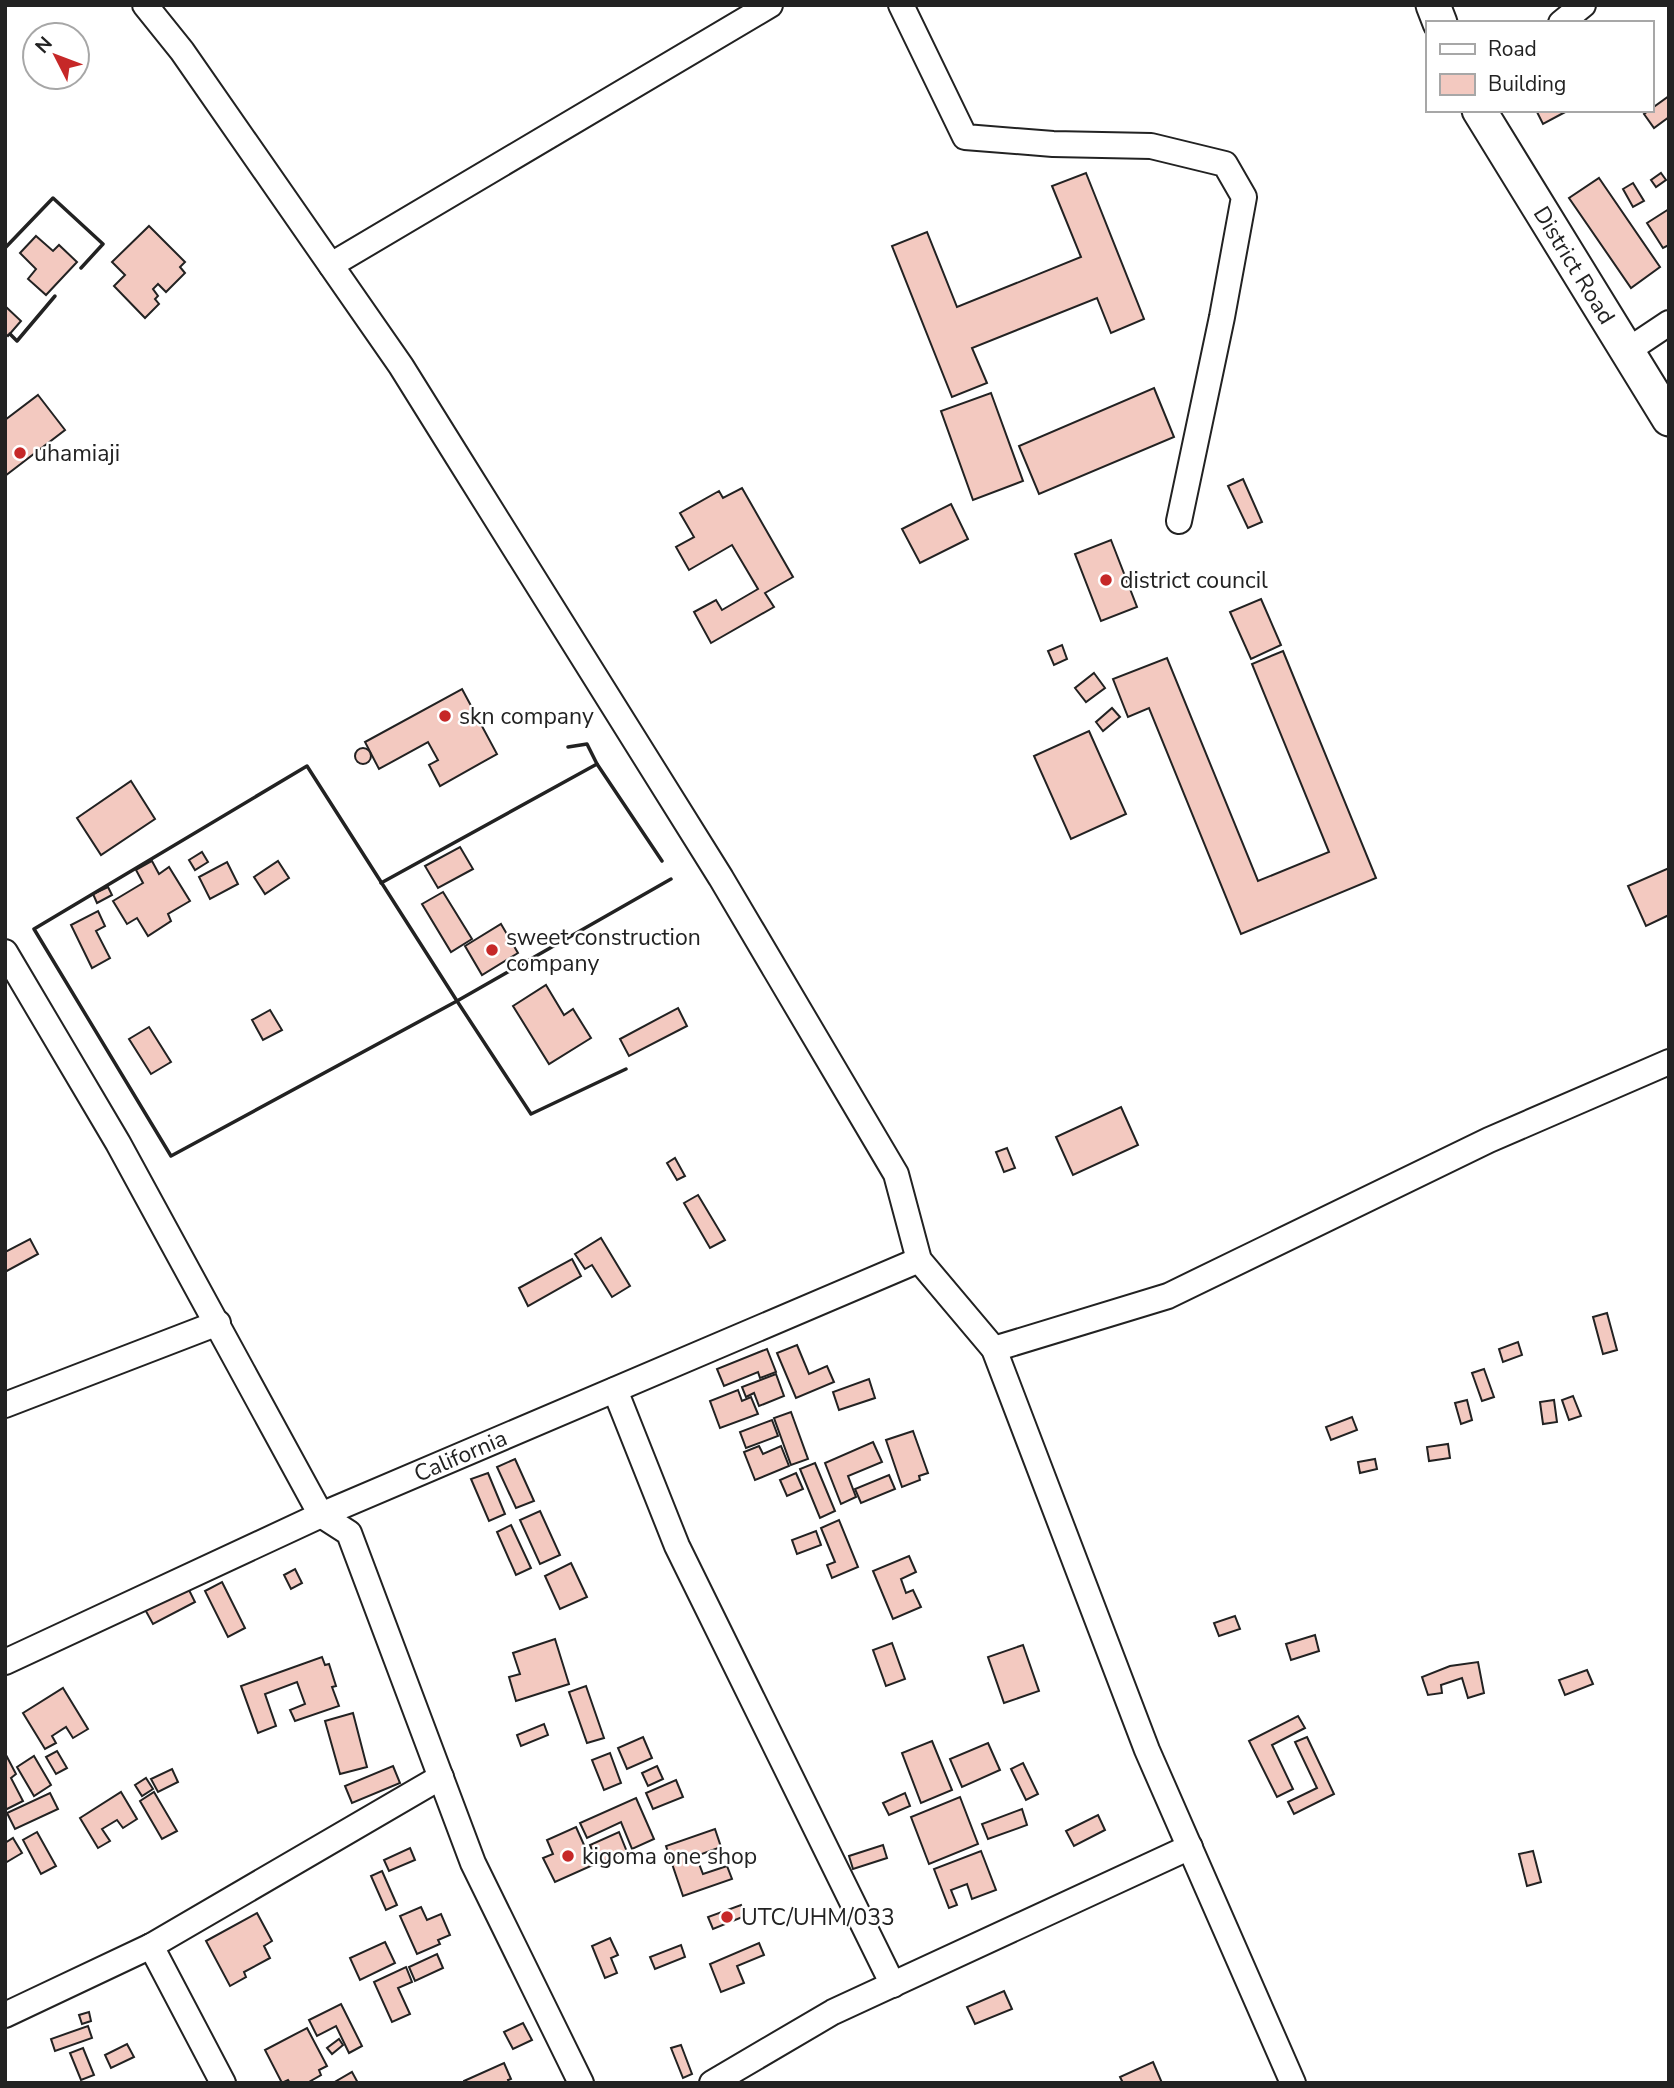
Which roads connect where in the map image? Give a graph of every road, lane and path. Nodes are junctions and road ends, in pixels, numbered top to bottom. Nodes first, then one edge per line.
1 (145, 5) edge
2 (770, 5) edge
3 (901, 5) edge
4 (1583, 5) edge
5 (1563, 21) edge
6 (1480, 112) edge
7 (331, 265) junction
8 (1669, 323) edge
9 (1627, 352) junction
10 (1669, 419) edge
11 (1179, 521) dead end
12 (5, 952) edge
13 (1669, 1062) edge
14 (919, 1260) junction
15 (218, 1323) junction
16 (994, 1349) junction
17 (615, 1390) junction
18 (5, 1405) edge
19 (321, 1515) junction
20 (5, 1662) edge
21 (441, 1777) junction
22 (1190, 1847) junction
23 (151, 1946) junction
24 (892, 1985) junction
25 (5, 2015) edge
26 (223, 2083) edge
27 (581, 2083) edge
28 (712, 2083) edge
29 (1293, 2083) edge

1 - 7 street
2 - 7 street
3 - 11 street
4 - 5 street
6 - 9 street, District Road
7 - 14 street
8 - 9 street
9 - 10 street, District Road
12 - 15 street
13 - 16 street
14 - 16 street
14 - 17 street, California
15 - 18 street
15 - 19 street
16 - 22 street
17 - 19 street, California
17 - 24 street
19 - 20 street, California
19 - 21 street
21 - 23 street
21 - 27 street
22 - 24 street
22 - 29 street
23 - 25 street
23 - 26 street
24 - 28 street

